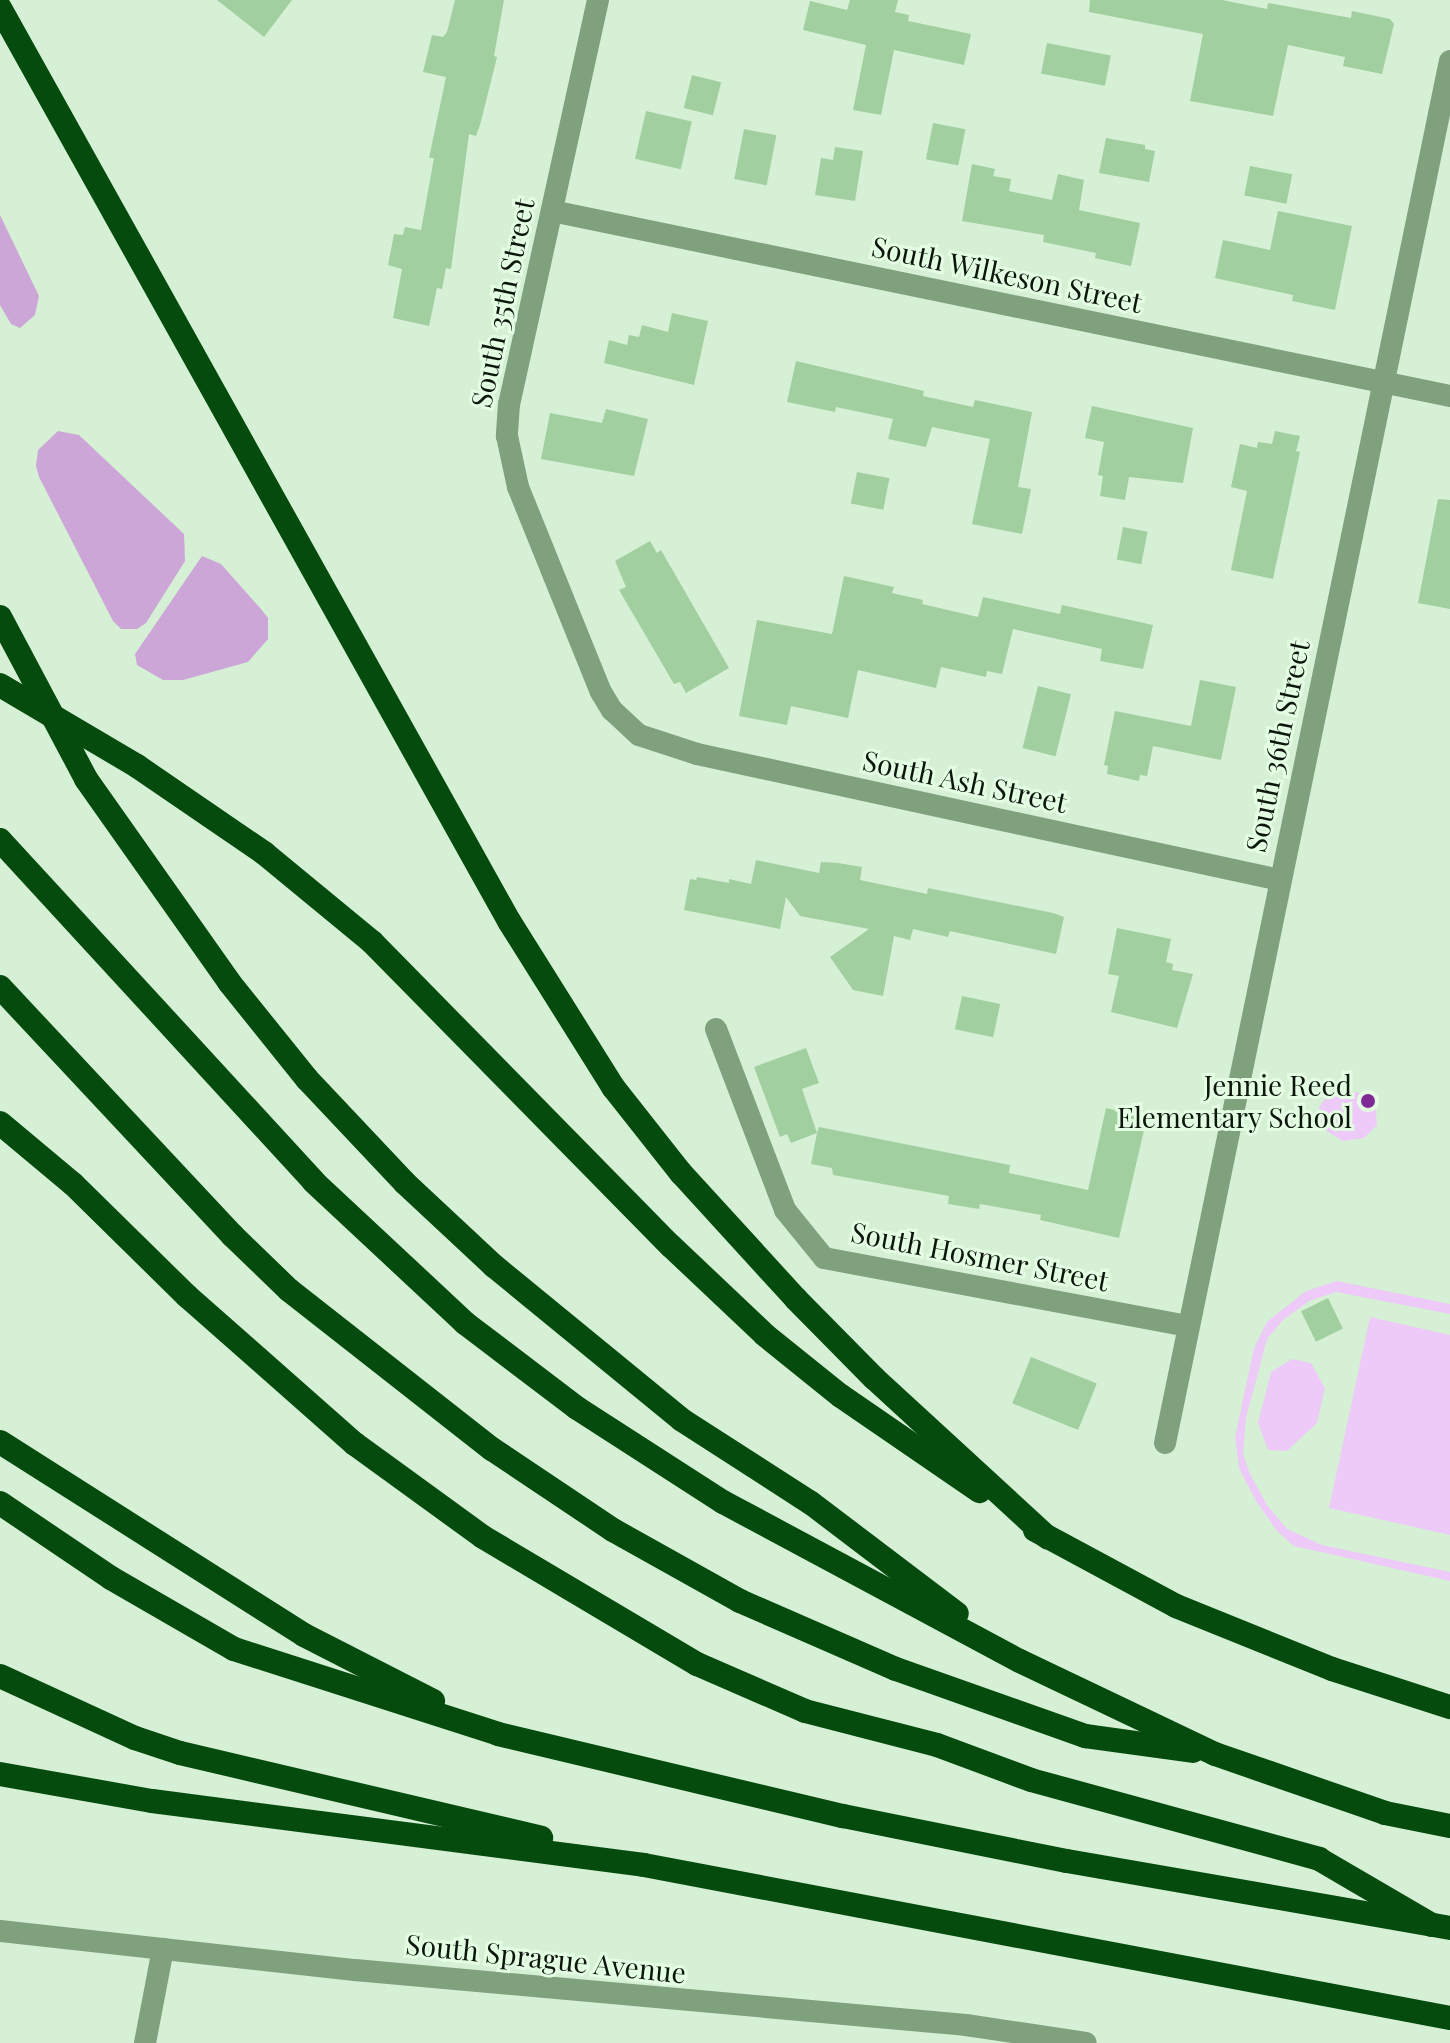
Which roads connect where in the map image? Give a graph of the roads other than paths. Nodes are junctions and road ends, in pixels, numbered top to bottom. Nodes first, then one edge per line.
1 (598, 0) edge
2 (0, 8) edge
3 (1450, 61) edge
4 (552, 211) junction
5 (1382, 381) junction
6 (1450, 396) edge
7 (0, 617) edge
8 (0, 685) edge
9 (639, 735) joint
10 (0, 840) edge
11 (1280, 880) junction
12 (0, 987) edge
13 (716, 1029) dead end
14 (0, 1123) edge
15 (1188, 1326) junction
16 (0, 1442) edge
17 (1165, 1443) dead end
18 (0, 1503) edge
19 (1048, 1538) junction
20 (1020, 1661) junction
21 (0, 1676) edge
22 (1450, 1707) edge
23 (498, 1734) junction
24 (1215, 1754) junction
25 (0, 1774) edge
26 (1450, 1826) edge
27 (644, 1865) junction
28 (1441, 1927) edge
29 (0, 1931) edge
30 (163, 1949) junction
31 (1207, 1972) junction
32 (1450, 2018) edge
33 (1450, 2033) edge
34 (145, 2043) edge
35 (1086, 2043) edge

1 - 4 street, South 35th Street
2 - 19 highway
3 - 5 street, South 36th Street
4 - 5 street, South Wilkeson Street
4 - 9 street, South 35th Street
5 - 6 street, South Wilkeson Street
5 - 11 street, South 36th Street
7 - 20 highway
8 - 19 highway
9 - 11 street, South Ash Street
10 - 20 highway
11 - 15 street, South 36th Street
12 - 24 highway
13 - 15 street, South Hosmer Street
14 - 28 highway
15 - 17 street, South 36th Street
16 - 23 highway
18 - 23 highway
19 - 22 highway
20 - 24 highway
21 - 27 highway
23 - 28 highway
24 - 26 highway
25 - 27 highway
27 - 31 highway
29 - 30 street, South Sprague Avenue
30 - 34 street
30 - 35 street, South Sprague Avenue
31 - 32 highway
31 - 33 highway

